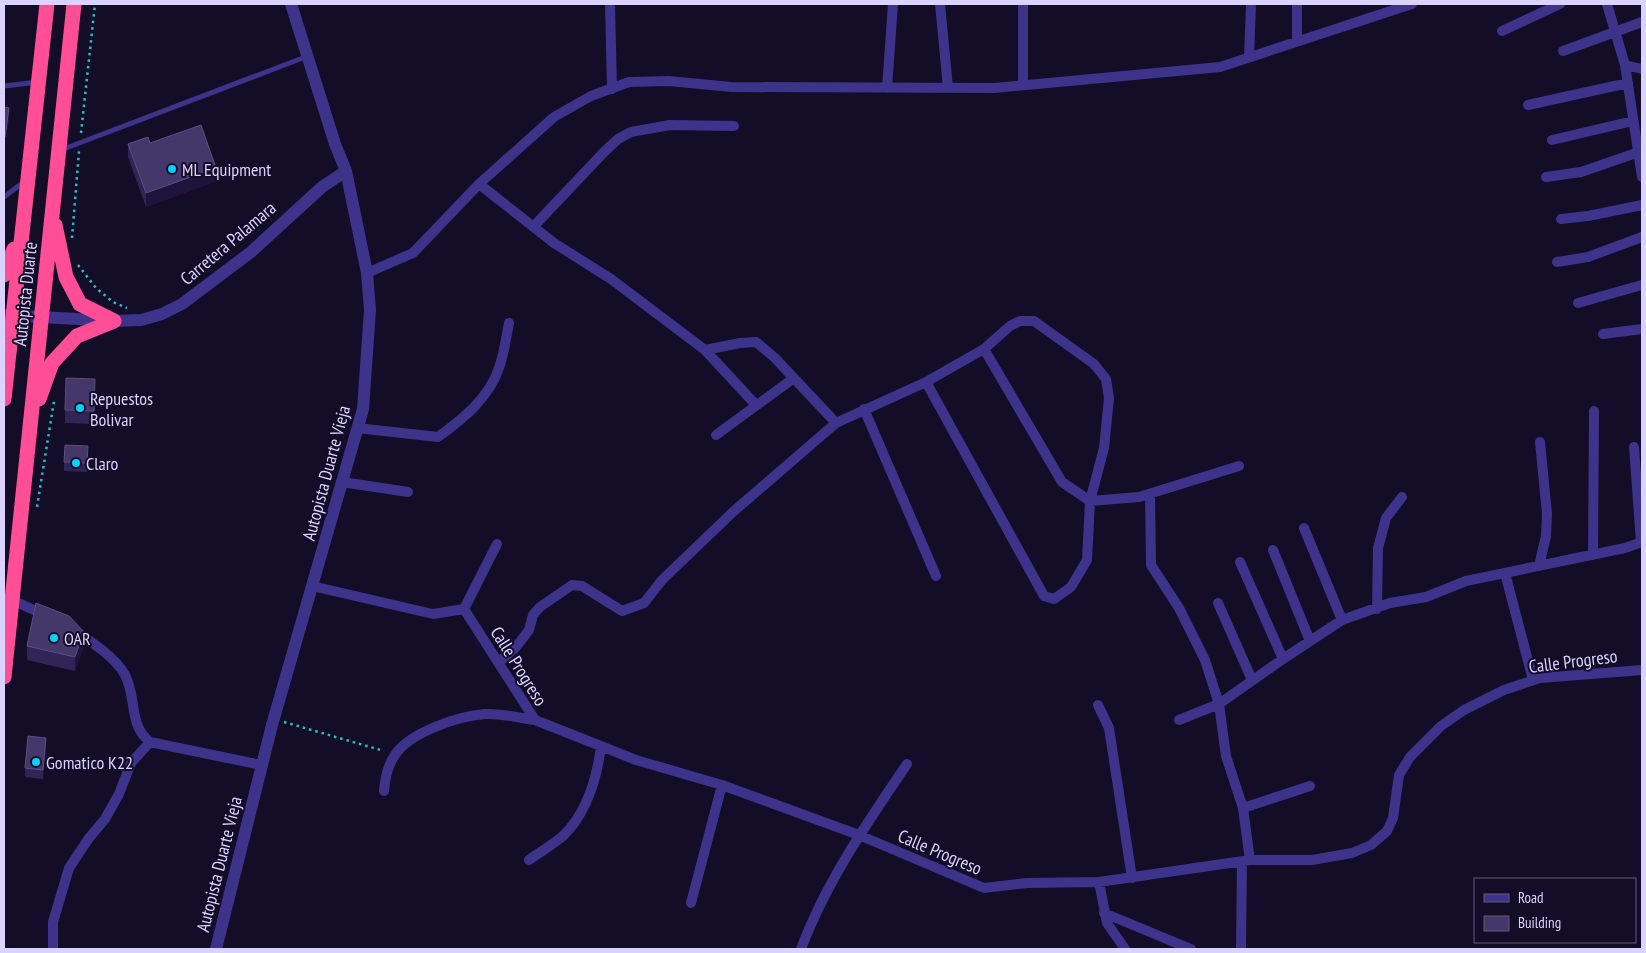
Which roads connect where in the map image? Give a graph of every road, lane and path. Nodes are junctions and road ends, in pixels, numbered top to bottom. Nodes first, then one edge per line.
1 (47, 4) edge
2 (74, 4) edge
3 (95, 4) edge
4 (292, 4) edge
5 (610, 4) edge
6 (893, 4) edge
7 (940, 4) edge
8 (1023, 4) edge
9 (1251, 4) edge
10 (1297, 4) edge
11 (1412, 4) edge
12 (1560, 4) edge
13 (1607, 4) edge
14 (1396, 6) edge
15 (1548, 6) edge
16 (1642, 22) edge
17 (1502, 31) dead end
18 (1615, 31) junction
19 (1298, 41) junction
20 (1563, 51) dead end
21 (308, 56) junction
22 (1249, 57) junction
23 (1625, 65) junction
24 (1642, 69) edge
25 (38, 82) junction
26 (1628, 83) junction
27 (1023, 85) junction
28 (4, 86) edge
29 (887, 88) junction
30 (948, 88) junction
31 (612, 89) junction
32 (1528, 105) dead end
33 (1633, 121) junction
34 (734, 126) dead end
35 (1552, 140) dead end
36 (79, 143) junction
37 (58, 151) junction
38 (1640, 152) edge
39 (346, 171) junction
40 (1546, 177) dead end
41 (1642, 177) edge
42 (28, 180) junction
43 (478, 184) junction
44 (4, 197) edge
45 (1642, 205) edge
46 (52, 210) junction
47 (24, 214) junction
48 (1561, 219) dead end
49 (534, 226) junction
50 (1642, 237) edge
51 (72, 246) dead end
52 (76, 259) dead end
53 (1556, 262) dead end
54 (6, 266) edge
55 (367, 273) junction
56 (1642, 285) edge
57 (1578, 303) dead end
58 (8, 316) edge
59 (42, 317) junction
60 (141, 320) junction
61 (114, 321) junction
62 (509, 323) dead end
63 (1642, 328) edge
64 (1603, 334) dead end
65 (705, 350) junction
66 (984, 350) junction
67 (794, 378) junction
68 (926, 382) junction
69 (55, 394) dead end
70 (4, 399) edge
71 (756, 405) junction
72 (864, 409) junction
73 (1594, 411) dead end
74 (836, 423) junction
75 (30, 424) junction
76 (357, 428) junction
77 (716, 435) dead end
78 (1540, 442) dead end
79 (1634, 447) dead end
80 (1239, 466) dead end
81 (342, 482) junction
82 (408, 492) dead end
83 (1150, 494) junction
84 (1402, 497) dead end
85 (1090, 501) junction
86 (36, 516) dead end
87 (1304, 528) dead end
88 (1642, 542) edge
89 (497, 544) dead end
90 (1273, 550) dead end
91 (1593, 554) junction
92 (1240, 562) dead end
93 (1539, 566) junction
94 (1505, 573) junction
95 (936, 576) dead end
96 (312, 586) junction
97 (12, 600) junction
98 (1218, 603) dead end
99 (464, 609) junction
100 (1377, 609) junction
101 (1342, 620) junction
102 (1310, 641) junction
103 (1283, 659) junction
104 (499, 662) junction
105 (1642, 670) edge
106 (4, 677) edge
107 (1252, 680) junction
108 (1534, 680) junction
109 (1098, 704) dead end
110 (1219, 704) junction
111 (274, 720) junction
112 (535, 720) junction
113 (1179, 720) dead end
114 (150, 742) junction
115 (601, 746) junction
116 (395, 754) junction
117 (907, 764) dead end
118 (261, 765) junction
119 (722, 785) junction
120 (1310, 786) dead end
121 (384, 791) dead end
122 (1243, 808) junction
123 (859, 835) junction
124 (529, 860) dead end
125 (1246, 861) junction
126 (1132, 878) junction
127 (1099, 882) junction
128 (691, 903) dead end
129 (1104, 912) junction
130 (53, 949) edge
131 (216, 949) edge
132 (801, 949) edge
133 (1126, 949) edge
134 (1191, 949) edge
135 (1240, 949) edge

1 - 25 highway, Autopista Duarte
2 - 37 highway, Autopista Duarte
3 - 36 path
4 - 21 street, Autopista Duarte Vieja
5 - 31 street
6 - 29 street
7 - 30 street
8 - 27 street
9 - 22 street
10 - 19 street
11 - 14 street
12 - 15 street
13 - 18 street
14 - 19 street
15 - 17 street
16 - 18 street
18 - 20 street
18 - 23 street
19 - 22 street
21 - 36 lane
21 - 39 street, Autopista Duarte Vieja
22 - 27 street
23 - 24 street
23 - 26 street
25 - 28 lane
25 - 42 highway, Autopista Duarte
26 - 32 street
26 - 33 street
27 - 30 street
29 - 30 street
29 - 31 street
31 - 43 street
33 - 35 street
33 - 38 street
34 - 49 street
36 - 37 lane
36 - 51 path
37 - 46 highway, Autopista Duarte
38 - 40 street
38 - 41 street
39 - 55 street, Autopista Duarte Vieja
39 - 60 street, Carretera Palamara
42 - 44 lane
42 - 47 highway, Autopista Duarte
43 - 49 street
43 - 55 street
45 - 48 street
46 - 59 highway, Autopista Duarte
46 - 61 highway
47 - 54 highway
47 - 58 highway, Autopista Duarte
49 - 65 street
50 - 53 street
52 - 60 path
55 - 76 street, Autopista Duarte Vieja
56 - 57 street
58 - 59 street, Carretera Palamara
58 - 70 highway, Autopista Duarte
59 - 61 street, Carretera Palamara
59 - 75 highway, Autopista Duarte
60 - 61 street, Carretera Palamara
61 - 75 highway
62 - 76 street
63 - 64 street
65 - 67 street
65 - 71 street
66 - 68 street
66 - 85 street
66 - 85 street
67 - 71 street
67 - 74 street
68 - 72 street
68 - 85 street
69 - 86 path
71 - 77 street
72 - 74 street
72 - 95 street
73 - 91 street
74 - 104 street
75 - 97 highway, Autopista Duarte
76 - 81 street, Autopista Duarte Vieja
78 - 93 street
79 - 88 street
80 - 83 street
81 - 82 street
81 - 96 street, Autopista Duarte Vieja
83 - 85 street
83 - 110 street
84 - 100 street
87 - 101 street
88 - 91 street
89 - 99 street
90 - 102 street
91 - 93 street
92 - 103 street
93 - 94 street
94 - 100 street
94 - 108 street
96 - 99 street
96 - 111 street, Autopista Duarte Vieja
97 - 106 highway, Autopista Duarte
97 - 114 street
98 - 107 street
99 - 104 street, Calle Progreso
100 - 101 street
101 - 102 street
102 - 103 street
103 - 107 street
104 - 112 street, Calle Progreso
105 - 108 street, Calle Progreso
107 - 110 street
108 - 125 street, Calle Progreso
109 - 126 street
110 - 113 street
110 - 122 street
111 - 116 path
111 - 118 street, Autopista Duarte Vieja
112 - 115 street, Calle Progreso
112 - 116 street
114 - 118 street
114 - 130 street
115 - 119 street, Calle Progreso
115 - 124 street
116 - 121 street
117 - 123 street
118 - 131 street, Autopista Duarte Vieja
119 - 123 street, Calle Progreso
119 - 128 street
120 - 122 street
122 - 125 street
123 - 127 street, Calle Progreso
123 - 132 street
125 - 126 street, Calle Progreso
125 - 135 street
126 - 127 street, Calle Progreso
127 - 129 street
129 - 133 street
129 - 134 street

